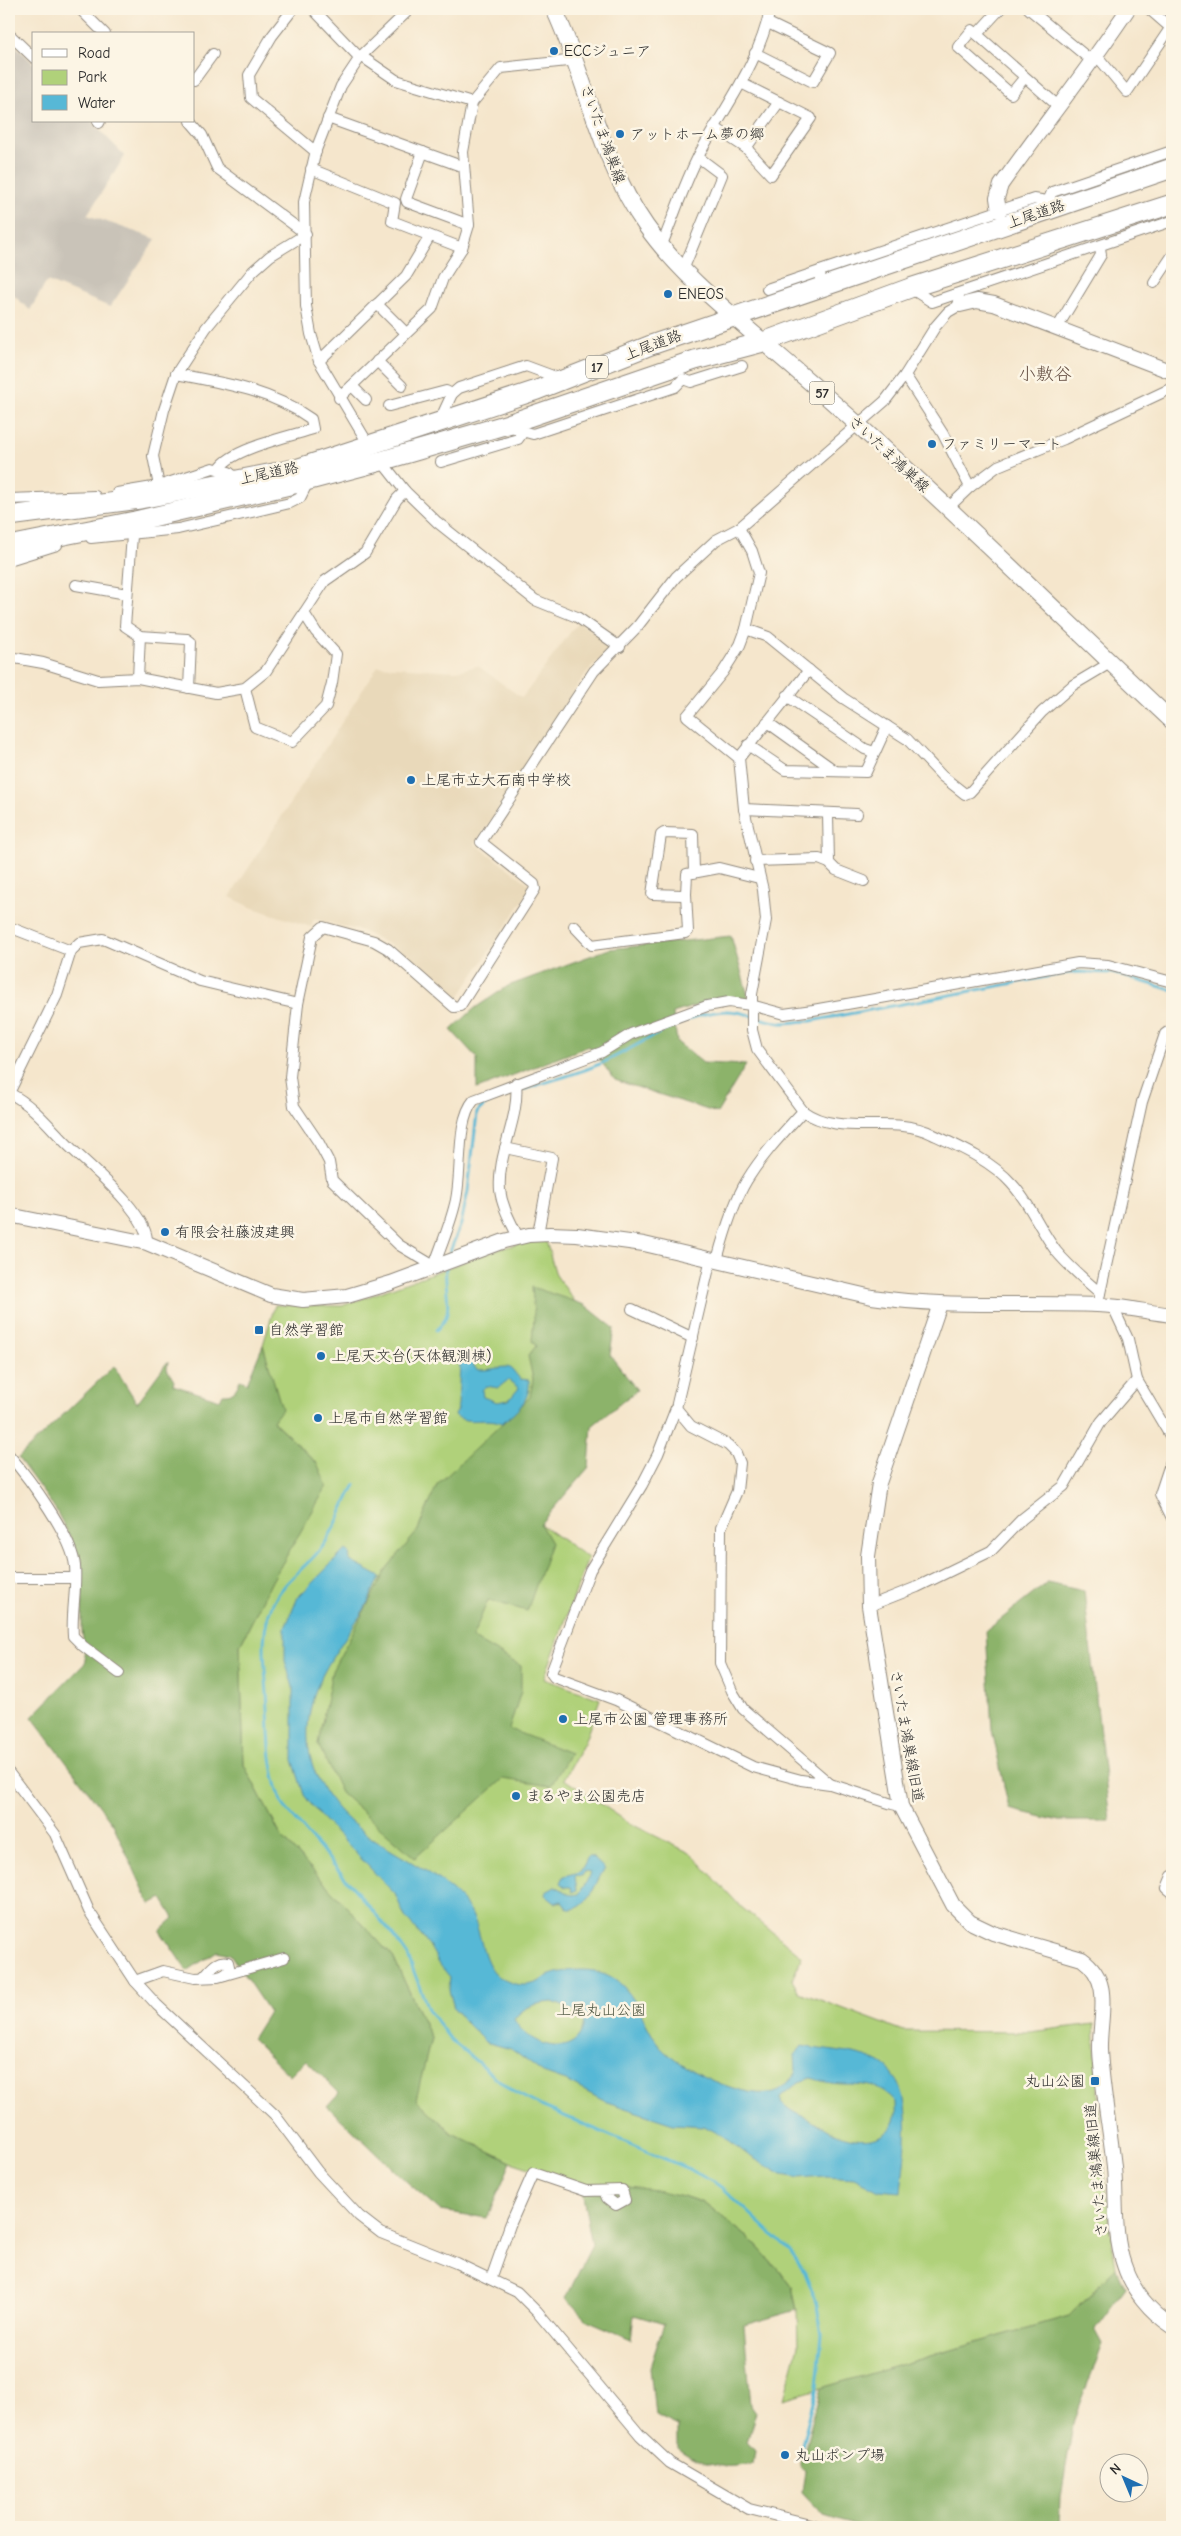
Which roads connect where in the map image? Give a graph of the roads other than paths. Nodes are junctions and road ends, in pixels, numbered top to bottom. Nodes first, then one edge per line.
1 (80, 9) edge
2 (293, 9) edge
3 (410, 9) edge
4 (554, 9) edge
5 (770, 9) edge
6 (1000, 9) edge
7 (1029, 9) edge
8 (1128, 9) edge
9 (1148, 9) edge
10 (319, 11) edge
11 (768, 23) junction
12 (1172, 28) edge
13 (102, 32) edge
14 (9, 34) edge
15 (977, 34) junction
16 (755, 53) junction
17 (213, 54) dead end
18 (32, 56) edge
19 (360, 57) junction
20 (1095, 59) junction
21 (577, 60) junction
22 (1025, 77) junction
23 (195, 79) edge
24 (741, 83) junction
25 (779, 102) junction
26 (472, 103) junction
27 (1058, 106) junction
28 (328, 118) junction
29 (191, 122) edge
30 (714, 127) junction
31 (746, 148) junction
32 (1172, 151) edge
33 (316, 152) junction
34 (423, 152) junction
35 (698, 157) junction
36 (464, 167) junction
37 (1172, 168) edge
38 (311, 169) junction
39 (1052, 204) junction
40 (1172, 204) edge
41 (999, 211) junction
42 (1172, 220) edge
43 (469, 225) junction
44 (306, 234) junction
45 (430, 236) junction
46 (661, 247) junction
47 (1100, 247) junction
48 (462, 248) junction
49 (1172, 256) edge
50 (683, 270) junction
51 (820, 279) junction
52 (1154, 283) dead end
53 (910, 288) junction
54 (767, 289) dead end
55 (959, 299) junction
56 (377, 304) junction
57 (733, 317) junction
58 (1057, 328) junction
59 (406, 333) junction
60 (763, 342) junction
61 (695, 360) junction
62 (319, 361) junction
63 (377, 361) junction
64 (742, 366) dead end
65 (1172, 372) edge
66 (176, 374) junction
67 (905, 375) junction
68 (683, 379) junction
69 (564, 381) junction
70 (352, 386) junction
71 (402, 386) dead end
72 (1172, 388) edge
73 (452, 394) junction
74 (339, 398) junction
75 (366, 400) dead end
76 (389, 406) dead end
77 (439, 423) junction
78 (857, 424) junction
79 (515, 428) junction
80 (369, 446) junction
81 (381, 461) junction
82 (441, 462) dead end
83 (220, 468) junction
84 (238, 480) junction
85 (309, 480) junction
86 (160, 486) junction
87 (970, 487) junction
88 (405, 491) junction
89 (9, 499) edge
90 (948, 508) junction
91 (9, 516) edge
92 (739, 528) junction
93 (132, 536) junction
94 (9, 546) edge
95 (9, 560) edge
96 (76, 585) dead end
97 (127, 594) junction
98 (304, 613) junction
99 (746, 629) junction
100 (140, 636) junction
101 (620, 647) junction
102 (9, 657) edge
103 (1110, 663) junction
104 (809, 670) junction
105 (138, 678) junction
106 (189, 688) junction
107 (245, 688) junction
108 (788, 696) junction
109 (1172, 721) edge
110 (767, 722) junction
111 (887, 726) junction
112 (748, 745) junction
113 (874, 752) junction
114 (739, 758) junction
115 (834, 770) junction
116 (744, 809) junction
117 (828, 814) junction
118 (857, 814) dead end
119 (755, 861) junction
120 (829, 863) junction
121 (694, 872) junction
122 (759, 878) junction
123 (864, 881) dead end
124 (686, 894) junction
125 (574, 926) dead end
126 (9, 928) edge
127 (71, 951) junction
128 (1172, 982) edge
129 (298, 1004) junction
130 (751, 1005) junction
131 (1172, 1030) edge
132 (516, 1083) junction
133 (9, 1093) edge
134 (804, 1111) junction
135 (505, 1148) junction
136 (9, 1215) edge
137 (538, 1234) junction
138 (518, 1237) junction
139 (147, 1243) junction
140 (714, 1259) junction
141 (434, 1266) junction
142 (1099, 1299) junction
143 (940, 1304) junction
144 (1113, 1307) junction
145 (632, 1309) dead end
146 (1172, 1315) edge
147 (693, 1338) junction
148 (1137, 1380) junction
149 (676, 1408) junction
150 (1172, 1439) edge
151 (9, 1455) edge
152 (1172, 1458) edge
153 (1172, 1518) edge
154 (75, 1578) junction
155 (9, 1580) edge
156 (869, 1606) junction
157 (119, 1673) dead end
158 (9, 1773) edge
159 (830, 1784) junction
160 (901, 1806) junction
161 (1172, 1876) edge
162 (1172, 1892) edge
163 (284, 1958) dead end
164 (135, 1981) junction
165 (604, 2191) dead end
166 (491, 2279) junction
167 (1172, 2326) edge
168 (822, 2527) edge

1 - 13 street
2 - 33 street
3 - 19 street
4 - 21 main road, さいたま鴻巣線 / 57
5 - 11 street
6 - 15 street
7 - 20 street
8 - 20 street
9 - 12 street
10 - 19 street
11 - 16 street
11 - 16 street
12 - 20 street
14 - 18 street
15 - 22 street
15 - 22 street
16 - 24 street
17 - 23 street
19 - 26 street
19 - 28 street
20 - 27 street
21 - 26 street
21 - 46 main road, さいたま鴻巣線 / 57
22 - 27 street
24 - 25 street
24 - 30 street
25 - 31 street
25 - 31 street
26 - 36 street
27 - 41 street
28 - 33 street
28 - 34 street
29 - 44 street
30 - 31 street
30 - 35 street
32 - 39 street
33 - 38 street
34 - 36 street
34 - 43 street
35 - 46 street
35 - 50 street
36 - 43 street
37 - 39 highway, 上尾道路 / 17
38 - 44 street
38 - 45 street
39 - 41 street
39 - 51 highway, 上尾道路 / 17
40 - 53 highway, 上尾道路 / 17
41 - 51 street
42 - 47 street
43 - 48 street
44 - 62 street
44 - 66 street
45 - 48 street
45 - 56 street
46 - 50 main road, さいたま鴻巣線 / 57
47 - 55 street
47 - 58 street
48 - 59 street
49 - 52 street
50 - 57 main road, さいたま鴻巣線 / 57
51 - 54 street
51 - 57 highway, 上尾道路 / 17
53 - 55 street
53 - 60 highway, 上尾道路 / 17
55 - 58 street
55 - 67 street
56 - 59 street
56 - 62 street
57 - 60 main road, さいたま鴻巣線 / 57
57 - 69 highway, 上尾道路 / 17
58 - 65 street
59 - 63 street
60 - 61 highway, 上尾道路 / 17
60 - 78 main road, さいたま鴻巣線 / 57
61 - 68 street
61 - 79 highway, 上尾道路 / 17
62 - 74 street
63 - 70 street
63 - 71 street
64 - 68 street
66 - 83 street
66 - 86 street
67 - 78 street
67 - 87 street
68 - 79 street
69 - 73 street
69 - 77 highway, 上尾道路 / 17
70 - 74 street
70 - 75 street
72 - 87 street
73 - 76 street
73 - 77 street
74 - 80 street
77 - 80 highway, 上尾道路 / 17
78 - 90 main road, さいたま鴻巣線 / 57
78 - 92 street
79 - 81 highway, 上尾道路 / 17
79 - 82 street
80 - 81 street
80 - 84 highway, 上尾道路 / 17
81 - 85 highway, 上尾道路 / 17
81 - 88 street
83 - 84 street
83 - 86 street
84 - 91 highway, 上尾道路 / 17
85 - 93 street
85 - 94 highway, 上尾道路 / 17
86 - 89 street
87 - 90 street
88 - 98 street
88 - 101 street
90 - 103 main road, さいたま鴻巣線 / 57
92 - 99 street
92 - 101 street
93 - 95 street
93 - 97 street
96 - 97 street
97 - 100 street
98 - 107 street
98 - 107 street
99 - 104 street
99 - 114 street
100 - 105 street
100 - 106 street
101 - 129 street
102 - 105 street
103 - 109 main road, さいたま鴻巣線 / 57
103 - 111 street
104 - 108 street
104 - 111 street
105 - 106 street
106 - 107 street
108 - 110 street
108 - 113 street
110 - 112 street
110 - 115 street
111 - 113 street
112 - 114 street
112 - 115 street
113 - 115 street
114 - 116 street
116 - 117 street
116 - 119 street
117 - 118 street
117 - 120 street
119 - 120 street
119 - 122 street
120 - 123 street
121 - 122 street
121 - 124 street
121 - 124 street
122 - 130 street
124 - 125 street
126 - 127 street
127 - 129 street
127 - 133 street
128 - 130 street
129 - 141 street
130 - 132 street
130 - 134 street
131 - 142 street
132 - 135 street
132 - 141 street
133 - 139 street
134 - 140 street
134 - 142 street
135 - 137 street
135 - 138 street
136 - 139 street
137 - 138 street
137 - 140 street
138 - 141 street
139 - 141 street
140 - 143 street
140 - 147 street
142 - 143 street
142 - 144 street
143 - 156 street, さいたま鴻巣線旧道
144 - 146 street
144 - 148 street
145 - 147 street
147 - 149 street
148 - 150 street
148 - 156 street
149 - 159 street
149 - 159 street
151 - 154 street
152 - 153 street
154 - 155 street
154 - 157 street
156 - 160 street, さいたま鴻巣線旧道
158 - 164 street
159 - 160 street
160 - 167 street, さいたま鴻巣線旧道
161 - 162 street
163 - 164 street
164 - 166 street
165 - 166 street
166 - 168 street

